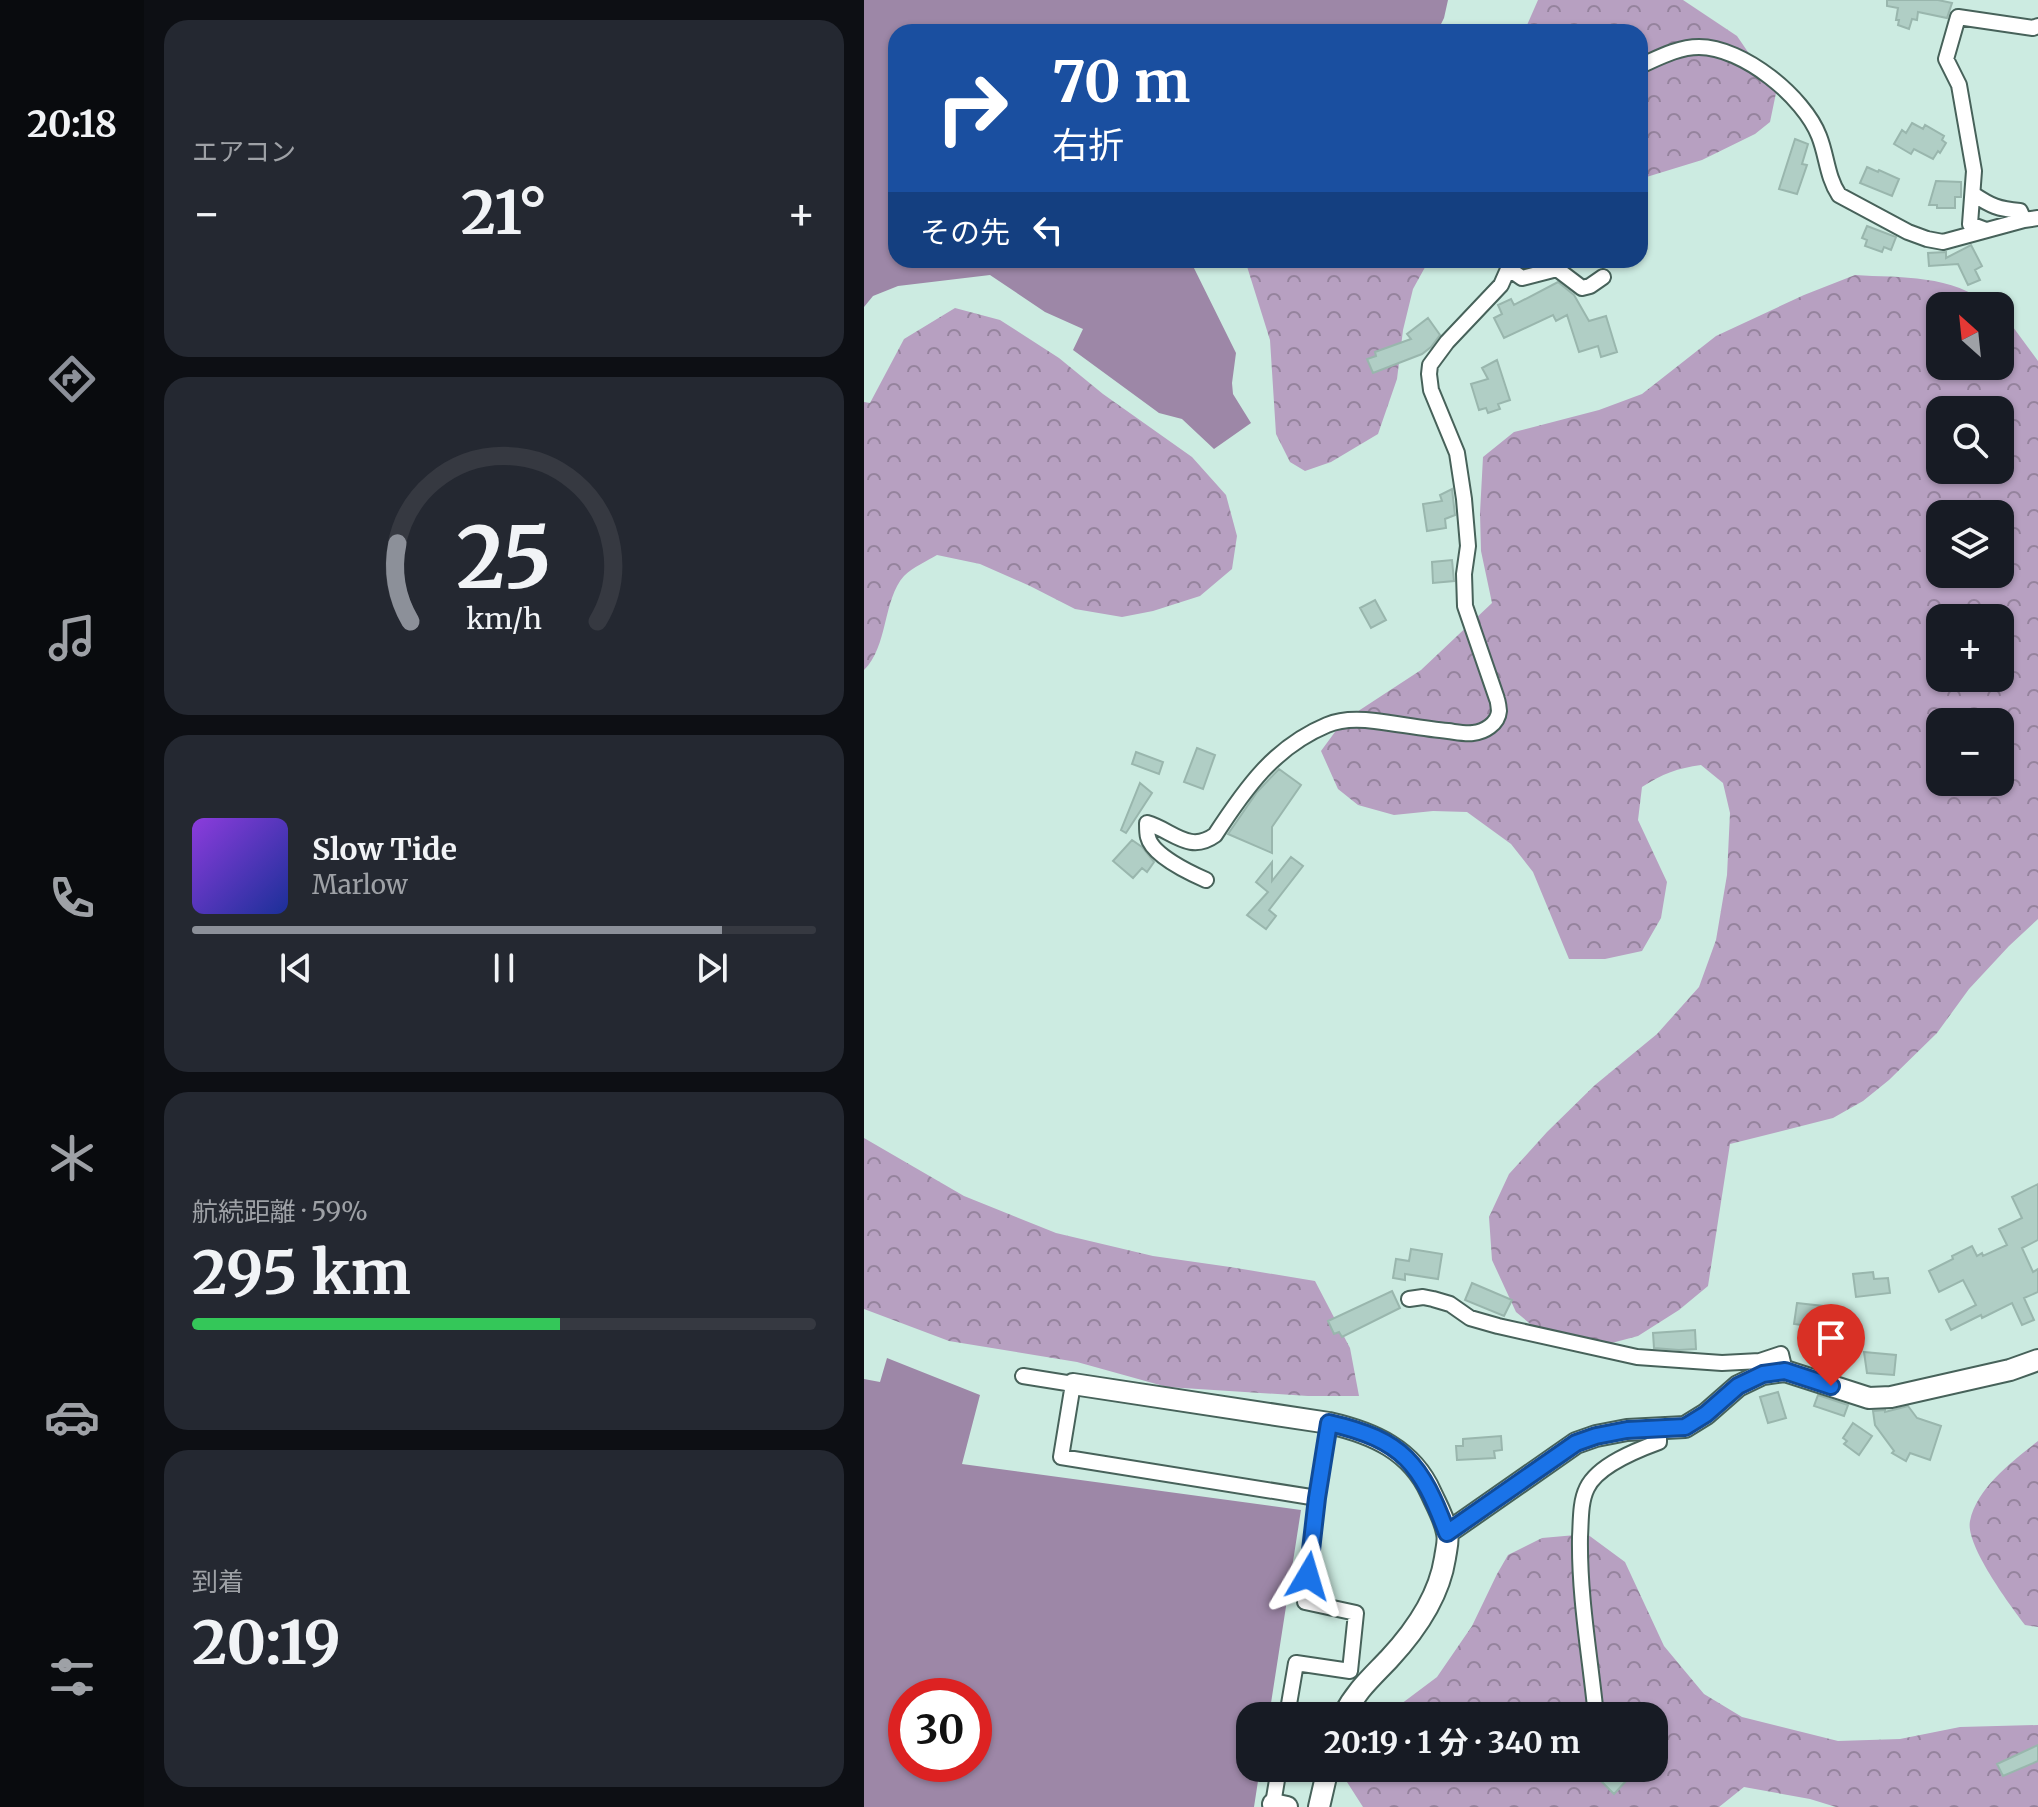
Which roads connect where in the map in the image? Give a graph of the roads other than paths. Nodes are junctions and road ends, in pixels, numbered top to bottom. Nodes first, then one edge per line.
1 (2038, 26) edge
2 (1648, 63) edge
3 (1973, 194) junction
4 (2031, 219) edge
5 (1986, 230) junction
6 (1508, 268) edge
7 (1513, 268) edge
8 (1603, 277) dead end
9 (1206, 880) dead end
10 (1409, 1299) dead end
11 (2038, 1360) edge
12 (1785, 1371) junction
13 (1023, 1376) dead end
14 (1073, 1384) junction
15 (1329, 1423) junction
16 (1659, 1429) junction
17 (1317, 1498) junction
18 (1447, 1533) junction
19 (1357, 1677) junction
20 (1289, 1702) edge
21 (1348, 1702) edge
22 (1594, 1702) edge
23 (1279, 1782) edge
24 (1325, 1782) edge
25 (1280, 1806) edge
26 (1319, 1807) edge

1 - 3 street
2 - 5 street
3 - 4 street
3 - 5 street
4 - 5 street
6 - 9 street
7 - 8 street
10 - 12 street
11 - 12 street
12 - 16 street
13 - 14 street
14 - 15 street
14 - 17 street
15 - 17 street
15 - 18 street
16 - 18 street
16 - 22 street
17 - 19 street
18 - 19 street
19 - 20 street
19 - 21 street
23 - 25 street
24 - 26 street

